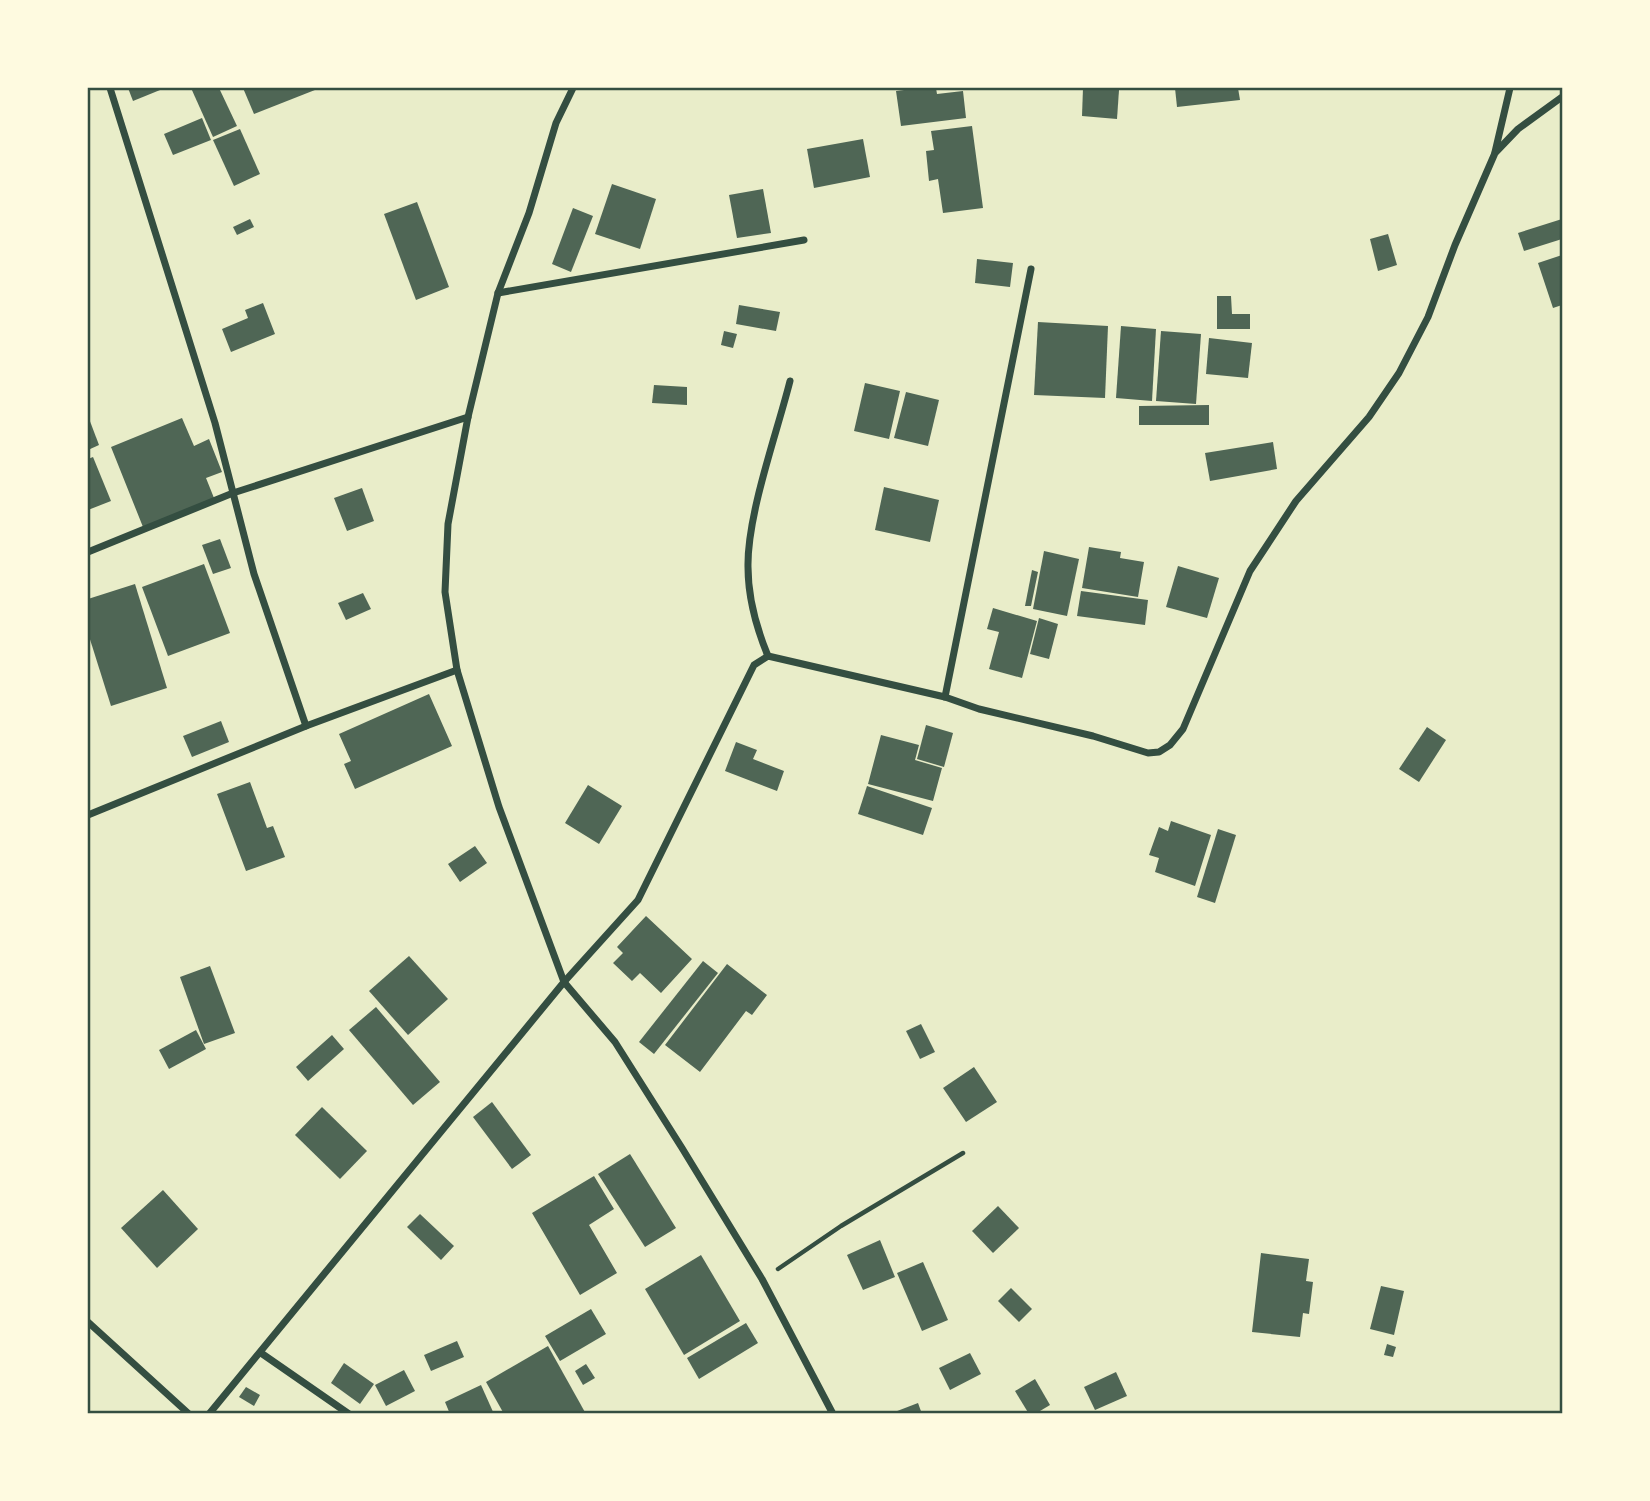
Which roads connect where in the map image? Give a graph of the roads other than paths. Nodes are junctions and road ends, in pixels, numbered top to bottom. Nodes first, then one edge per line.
1 (110, 88) edge
2 (573, 88) edge
3 (1510, 88) edge
4 (1563, 97) edge
5 (1494, 153) junction
6 (804, 240) dead end
7 (1031, 270) dead end
8 (498, 293) junction
9 (790, 381) dead end
10 (468, 417) junction
11 (233, 493) junction
12 (88, 552) edge
13 (768, 656) junction
14 (457, 670) junction
15 (945, 697) junction
16 (306, 726) junction
17 (88, 815) edge
18 (564, 982) junction
19 (88, 1322) edge
20 (261, 1353) junction
21 (189, 1413) edge
22 (209, 1413) edge
23 (349, 1413) edge
24 (833, 1413) edge

1 - 11 street
2 - 8 street
3 - 5 street
4 - 5 street
5 - 15 street
6 - 8 street
7 - 15 street
8 - 10 street
9 - 13 street
10 - 11 street
10 - 14 street
11 - 12 street
11 - 16 street
13 - 15 street
13 - 18 street
14 - 16 street
14 - 18 street
16 - 17 street
18 - 20 street
18 - 24 street
19 - 21 street
20 - 22 street
20 - 23 street

